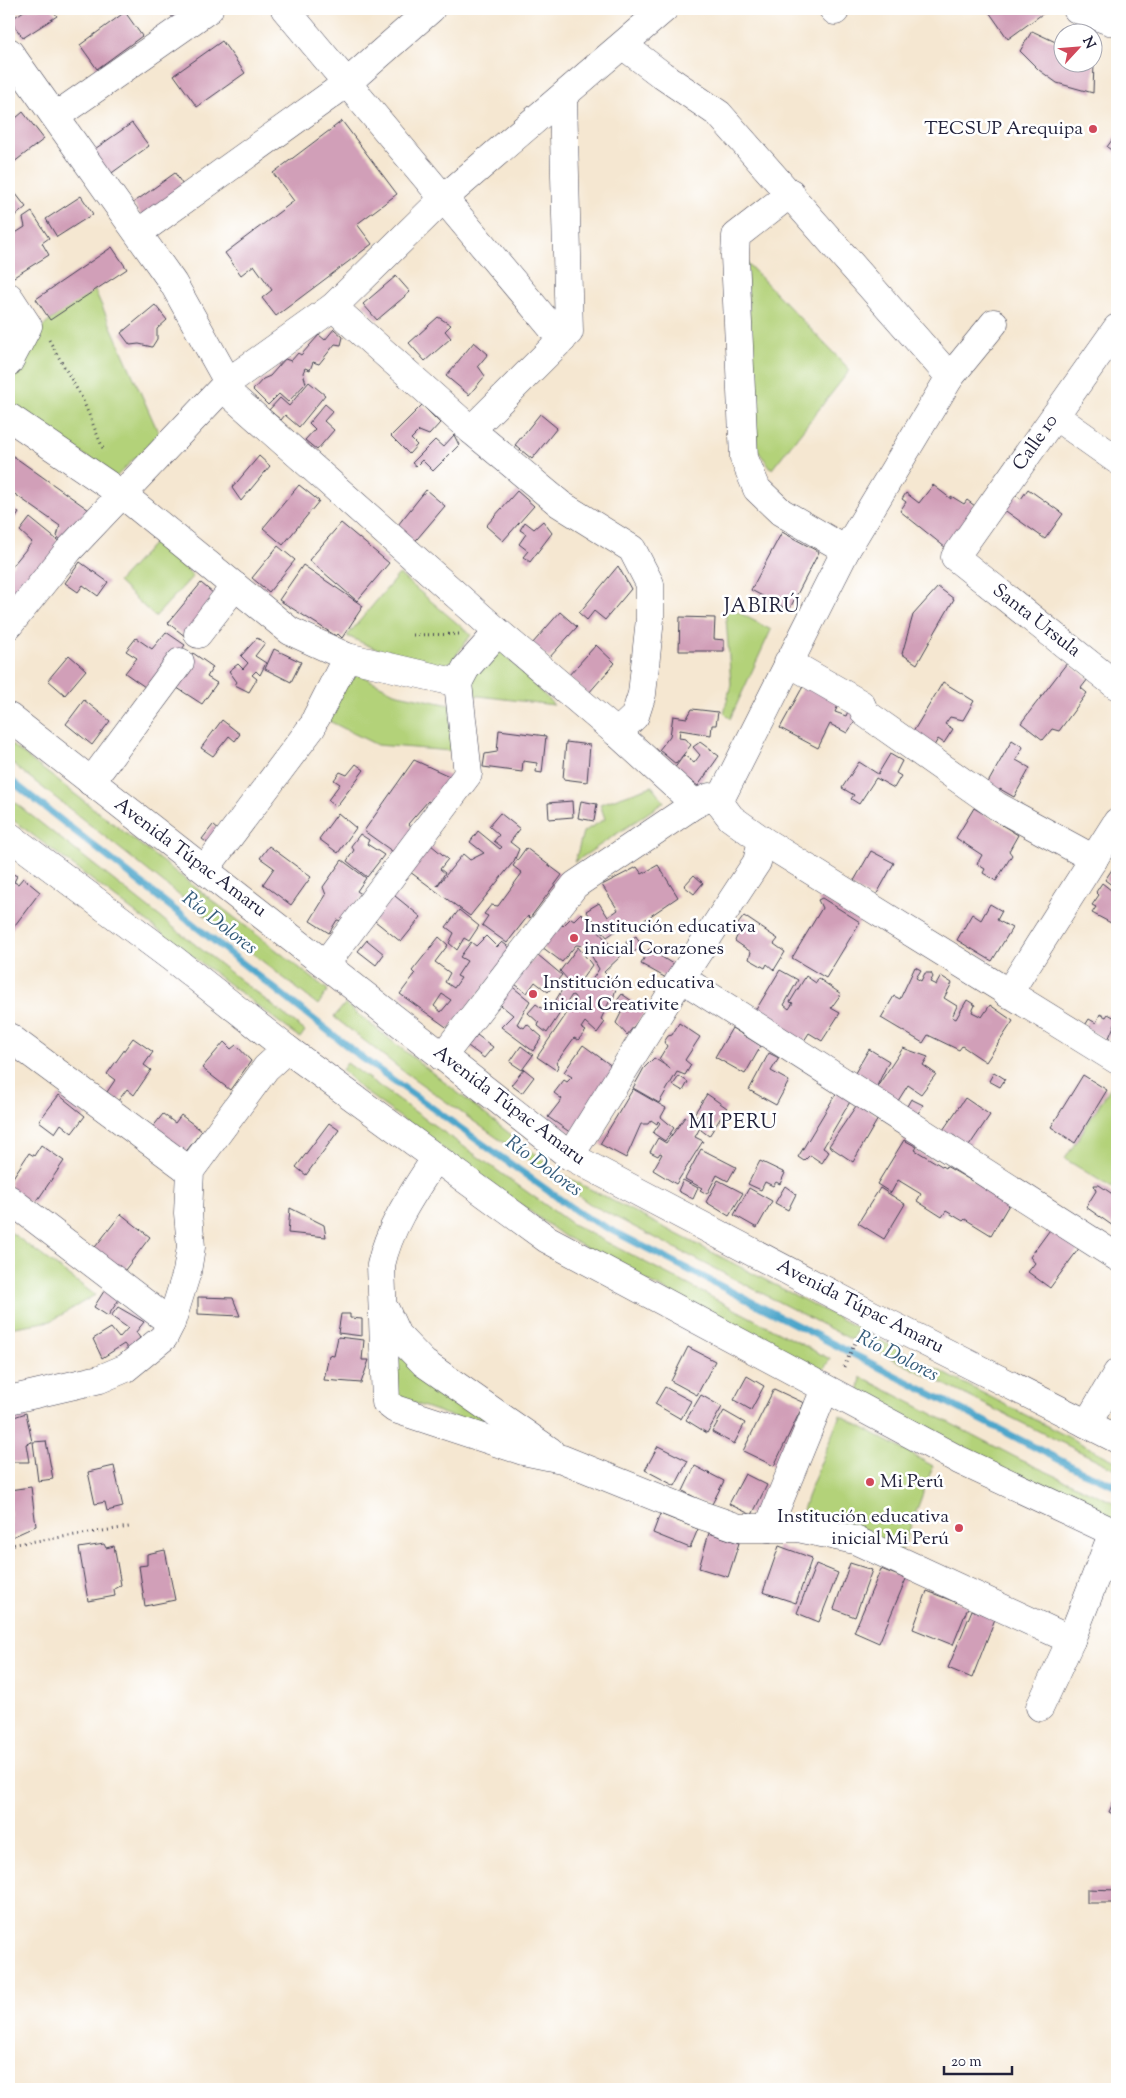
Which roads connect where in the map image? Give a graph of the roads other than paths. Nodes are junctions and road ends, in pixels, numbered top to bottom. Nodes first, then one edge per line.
1 (209, 9) edge
2 (285, 9) edge
3 (430, 9) edge
4 (664, 9) edge
5 (1077, 9) edge
6 (1117, 20) edge
7 (624, 46) junction
8 (9, 52) edge
9 (347, 83) junction
10 (563, 97) junction
11 (56, 116) junction
12 (791, 194) junction
13 (444, 198) junction
14 (138, 233) junction
15 (9, 297) edge
16 (333, 307) junction
17 (994, 323) dead end
18 (1117, 328) edge
19 (562, 340) junction
20 (9, 362) edge
21 (950, 377) junction
22 (225, 385) junction
23 (1055, 416) junction
24 (9, 417) edge
25 (471, 430) junction
26 (1117, 460) edge
27 (123, 495) junction
28 (846, 550) junction
29 (955, 557) joint
30 (234, 586) junction
31 (9, 625) edge
32 (498, 632) junction
33 (198, 634) dead end
34 (347, 657) junction
35 (180, 662) dead end
36 (788, 662) junction
37 (458, 683) junction
38 (1117, 686) edge
39 (9, 717) edge
40 (617, 733) junction
41 (91, 782) junction
42 (707, 803) junction
43 (1117, 822) edge
44 (9, 836) edge
45 (762, 840) junction
46 (1094, 859) junction
47 (205, 869) junction
48 (326, 963) junction
49 (681, 978) junction
50 (1008, 994) junction
51 (9, 1037) edge
52 (287, 1049) junction
53 (442, 1056) junction
54 (1117, 1060) edge
55 (570, 1156) junction
56 (435, 1159) junction
57 (190, 1171) junction
58 (9, 1199) edge
59 (1117, 1257) edge
60 (384, 1307) junction
61 (171, 1324) junction
62 (1117, 1373) edge
63 (825, 1389) junction
64 (9, 1400) edge
65 (1087, 1424) junction
66 (1117, 1439) edge
67 (562, 1459) junction
68 (768, 1528) junction
69 (1115, 1533) edge
70 (1071, 1640) junction
71 (1040, 1707) dead end

1 - 11 street
2 - 9 street
3 - 9 street
4 - 7 street
5 - 6 street
7 - 10 street
7 - 12 street
8 - 11 street
9 - 13 street
9 - 14 street
10 - 13 street
10 - 19 street
11 - 14 street
12 - 21 street
12 - 28 street
13 - 16 street
13 - 19 street
14 - 22 street
15 - 20 street
16 - 22 street
16 - 25 street
17 - 21 street
18 - 23 street, Calle 10
19 - 25 street
21 - 28 street
22 - 27 street
22 - 32 street
23 - 26 street
23 - 29 street, Calle 10
24 - 27 street
25 - 40 street
27 - 30 street
27 - 31 street
28 - 36 street
29 - 38 street, Santa Ursula
30 - 33 street
30 - 34 street
32 - 37 street
32 - 40 street
34 - 37 street
34 - 47 street
35 - 41 street
36 - 42 street
36 - 46 street
37 - 48 street
39 - 41 street, Avenida Túpac Amaru
40 - 42 street
41 - 47 street, Avenida Túpac Amaru
42 - 45 street
42 - 53 street
43 - 46 street
44 - 52 street
45 - 49 street
45 - 50 street
46 - 50 street
47 - 48 street, Avenida Túpac Amaru
48 - 53 street, Avenida Túpac Amaru
49 - 55 street
49 - 59 street
50 - 54 street
51 - 57 street
52 - 56 street
52 - 57 street
53 - 55 street, Avenida Túpac Amaru
55 - 65 street, Avenida Túpac Amaru
56 - 60 street
56 - 63 street
57 - 61 street
58 - 61 street
60 - 67 street
60 - 67 street
61 - 64 street
62 - 65 street
63 - 68 street
63 - 69 street
65 - 66 street, Avenida Túpac Amaru
67 - 68 street
68 - 70 street
69 - 70 street
70 - 71 street

